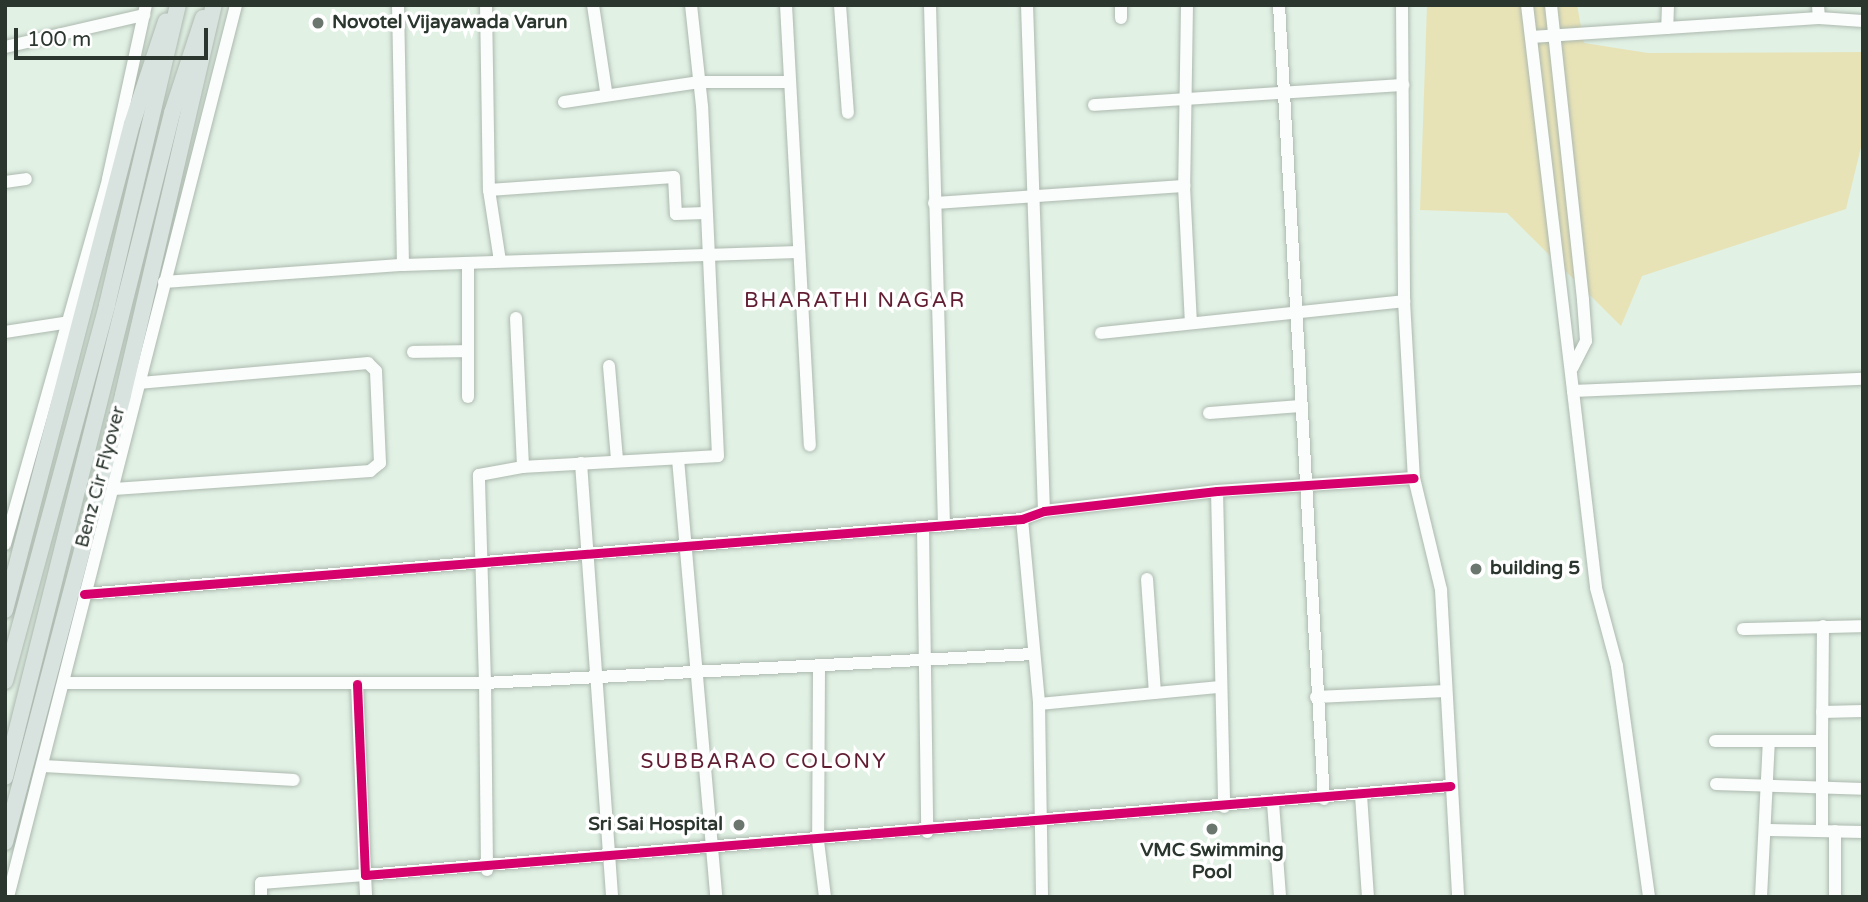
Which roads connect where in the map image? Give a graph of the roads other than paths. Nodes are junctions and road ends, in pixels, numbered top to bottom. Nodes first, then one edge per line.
1 (171, 5) edge
2 (178, 5) edge
3 (206, 5) edge
4 (214, 5) edge
5 (236, 5) edge
6 (398, 5) edge
7 (486, 5) edge
8 (593, 5) edge
9 (691, 5) edge
10 (786, 5) edge
11 (840, 5) edge
12 (930, 5) edge
13 (1027, 5) edge
14 (1187, 5) edge
15 (1279, 5) edge
16 (1402, 5) edge
17 (1527, 5) edge
18 (1551, 5) edge
19 (1668, 5) edge
20 (145, 10) edge
21 (1819, 12) edge
22 (1863, 21) edge
23 (1667, 28) junction
24 (1553, 35) junction
25 (1531, 37) junction
26 (5, 47) edge
27 (700, 82) junction
28 (790, 82) junction
29 (1403, 85) junction
30 (606, 91) junction
31 (1282, 93) junction
32 (1186, 100) junction
33 (564, 102) dead end
34 (1094, 105) dead end
35 (848, 113) dead end
36 (26, 179) dead end
37 (5, 182) edge
38 (1184, 186) junction
39 (489, 190) junction
40 (1038, 197) junction
41 (934, 203) junction
42 (705, 213) junction
43 (798, 252) junction
44 (708, 256) junction
45 (500, 261) junction
46 (468, 264) junction
47 (403, 265) junction
48 (164, 282) junction
49 (1404, 301) junction
50 (1293, 312) junction
51 (516, 318) dead end
52 (64, 323) junction
53 (1191, 323) junction
54 (5, 332) edge
55 (1101, 333) dead end
56 (468, 351) junction
57 (413, 352) dead end
58 (609, 366) dead end
59 (1572, 368) junction
60 (1863, 379) edge
61 (141, 383) junction
62 (1573, 391) junction
63 (468, 397) dead end
64 (1301, 406) junction
65 (1209, 413) dead end
66 (810, 445) dead end
67 (678, 459) junction
68 (617, 460) junction
69 (581, 463) junction
70 (523, 467) junction
71 (1414, 478) junction
72 (1311, 485) junction
73 (114, 489) junction
74 (1217, 491) junction
75 (1044, 511) junction
76 (1022, 519) junction
77 (944, 526) junction
78 (923, 527) junction
79 (5, 544) edge
80 (682, 547) junction
81 (584, 554) junction
82 (484, 562) junction
83 (1147, 579) dead end
84 (85, 594) junction
85 (5, 610) edge
86 (1823, 626) junction
87 (1863, 626) edge
88 (1743, 629) dead end
89 (1032, 654) junction
90 (925, 661) junction
91 (818, 668) junction
92 (695, 675) junction
93 (594, 676) junction
94 (5, 681) edge
95 (64, 682) junction
96 (485, 683) junction
97 (356, 684) junction
98 (1220, 687) junction
99 (1446, 691) junction
100 (1155, 693) junction
101 (1316, 697) junction
102 (1038, 704) junction
103 (1863, 711) edge
104 (1822, 712) junction
105 (1715, 741) dead end
106 (1769, 741) junction
107 (1822, 741) junction
108 (45, 766) junction
109 (5, 777) edge
110 (294, 780) dead end
111 (1716, 784) dead end
112 (1450, 786) junction
113 (1769, 786) junction
114 (1822, 788) junction
115 (1863, 789) edge
116 (1361, 795) junction
117 (1324, 799) junction
118 (1273, 803) junction
119 (1224, 807) junction
120 (1037, 822) junction
121 (1769, 830) junction
122 (1829, 831) junction
123 (927, 832) junction
124 (1863, 832) edge
125 (818, 841) junction
126 (5, 842) edge
127 (712, 850) junction
128 (607, 859) junction
129 (487, 870) junction
130 (365, 875) junction
131 (8, 897) edge
132 (261, 897) edge
133 (366, 897) edge
134 (612, 897) edge
135 (716, 897) edge
136 (825, 897) edge
137 (1042, 897) edge
138 (1280, 897) edge
139 (1368, 897) edge
140 (1458, 897) edge
141 (1650, 897) edge
142 (1761, 897) edge
143 (1835, 897) edge

1 - 85 main road
2 - 94 main road
3 - 109 main road
4 - 126 main road, Benz Cir Flyover
5 - 48 street
6 - 47 street
7 - 39 street
8 - 30 street
9 - 27 street
10 - 28 street
11 - 35 street
12 - 41 street
13 - 40 street
14 - 32 street
15 - 31 street
16 - 29 street
17 - 25 street
18 - 24 street
19 - 23 street
20 - 26 street
20 - 52 street
21 - 22 street
21 - 23 street
23 - 24 street
24 - 25 street
24 - 59 street
25 - 59 street
27 - 28 street
27 - 30 street
27 - 42 street
28 - 43 street
29 - 31 street
29 - 49 street
30 - 33 street
31 - 32 street
31 - 50 street
32 - 34 street
32 - 38 street
36 - 37 street
38 - 40 street
38 - 53 street
39 - 42 street
39 - 45 street
40 - 41 street
40 - 75 street
41 - 77 street
42 - 44 street
43 - 44 street
43 - 66 street
44 - 45 street
44 - 67 street
45 - 46 street
46 - 47 street
46 - 56 street
47 - 48 street
48 - 61 street
49 - 50 street
49 - 71 street
50 - 53 street
50 - 64 street
51 - 70 street
52 - 54 street
52 - 79 street
53 - 55 street
56 - 57 street
56 - 63 street
58 - 68 street
59 - 62 street
60 - 62 street
61 - 73 street
61 - 73 street
62 - 141 street
64 - 65 street
64 - 72 street
67 - 68 street
67 - 80 street
68 - 69 street
69 - 70 street
69 - 81 street
70 - 82 street
71 - 72 street
71 - 99 street
72 - 74 street
72 - 101 street
73 - 84 street
74 - 75 street
74 - 98 street
75 - 76 street
76 - 77 street
76 - 89 street
77 - 78 street
78 - 80 street
78 - 90 street
80 - 81 street
80 - 92 street
81 - 82 street
81 - 93 street
82 - 84 street
82 - 96 street
83 - 100 street
84 - 95 street
86 - 87 street
86 - 88 street
86 - 104 street
89 - 90 street
89 - 102 street
90 - 91 street
90 - 123 street
91 - 92 street
91 - 125 street
92 - 93 street
92 - 127 street
93 - 96 street
93 - 128 street
95 - 97 street
95 - 108 street
96 - 97 street
96 - 129 street
97 - 130 street
98 - 100 street
98 - 119 street
99 - 101 street
99 - 112 street
100 - 102 street
101 - 117 street
102 - 120 street
103 - 104 street
104 - 107 street
105 - 106 street
106 - 107 street
106 - 113 street
107 - 114 street
108 - 110 street
108 - 131 street
111 - 113 street
112 - 116 street
112 - 140 street
113 - 114 street
113 - 121 street
114 - 115 street
114 - 122 street
116 - 117 street
116 - 139 street
117 - 118 street
118 - 119 street
118 - 138 street
119 - 120 street
120 - 123 street
120 - 137 street
121 - 122 street
121 - 142 street
122 - 124 street
122 - 143 street
123 - 125 street
125 - 127 street
125 - 136 street
127 - 128 street
127 - 135 street
128 - 129 street
128 - 134 street
129 - 130 street
130 - 132 street
130 - 133 street

